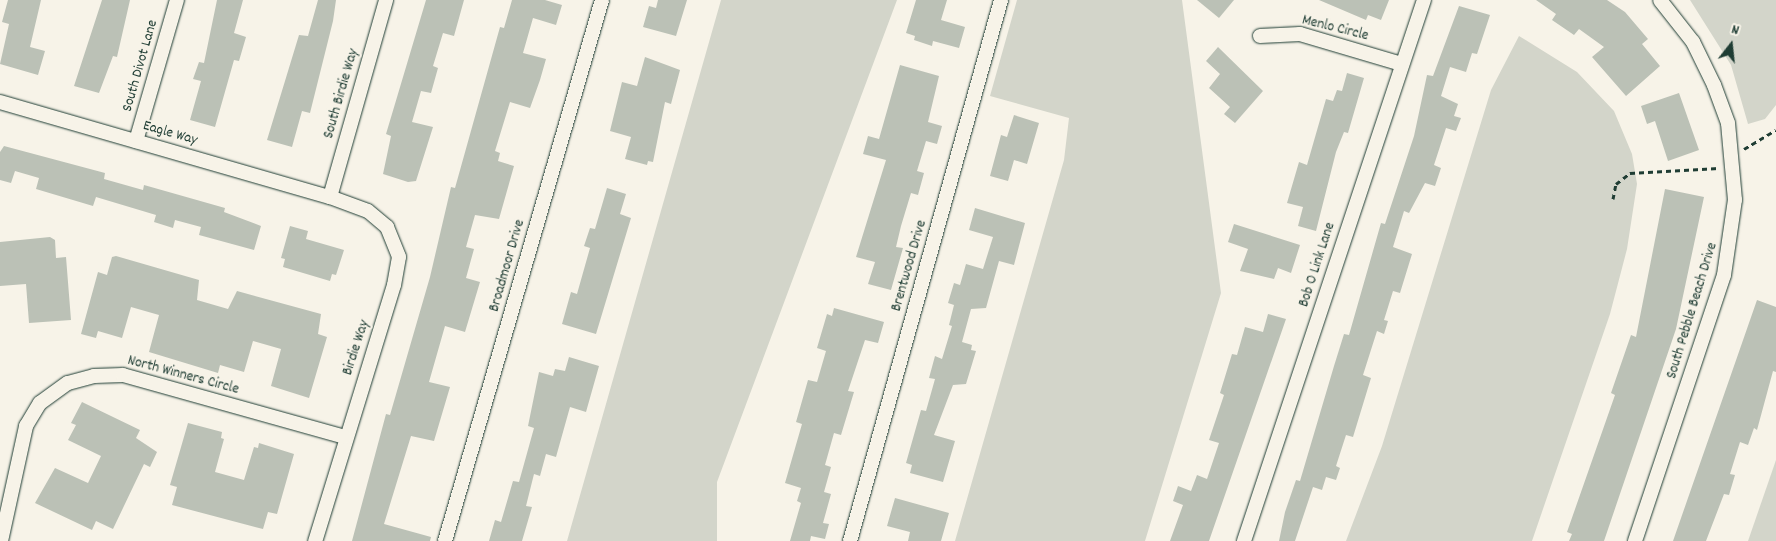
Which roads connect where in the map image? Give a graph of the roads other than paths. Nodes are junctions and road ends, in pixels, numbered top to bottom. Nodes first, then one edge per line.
1 (177, 0) edge
2 (386, 0) edge
3 (602, 0) edge
4 (1001, 0) edge
5 (1424, 0) edge
6 (1660, 0) edge
7 (1260, 36) dead end
8 (1401, 64) junction
9 (0, 102) edge
10 (136, 141) junction
11 (330, 197) junction
12 (345, 437) junction
13 (1, 541) edge
14 (315, 541) edge
15 (445, 541) edge
16 (850, 541) edge
17 (1244, 541) edge
18 (1635, 541) edge

1 - 10 street, South Divot Lane
2 - 11 street, South Birdie Way
3 - 15 street, Broadmoor Drive
4 - 16 street, Brentwood Drive
5 - 8 street, Bob O Link Lane
6 - 18 street, South Pebble Beach Drive
7 - 8 street, Menlo Circle
8 - 17 street, Bob O Link Lane
9 - 10 street, Eagle Way
10 - 11 street, Eagle Way
11 - 12 street, Birdie Way
12 - 13 street, North Winners Circle
12 - 14 street, Birdie Way

